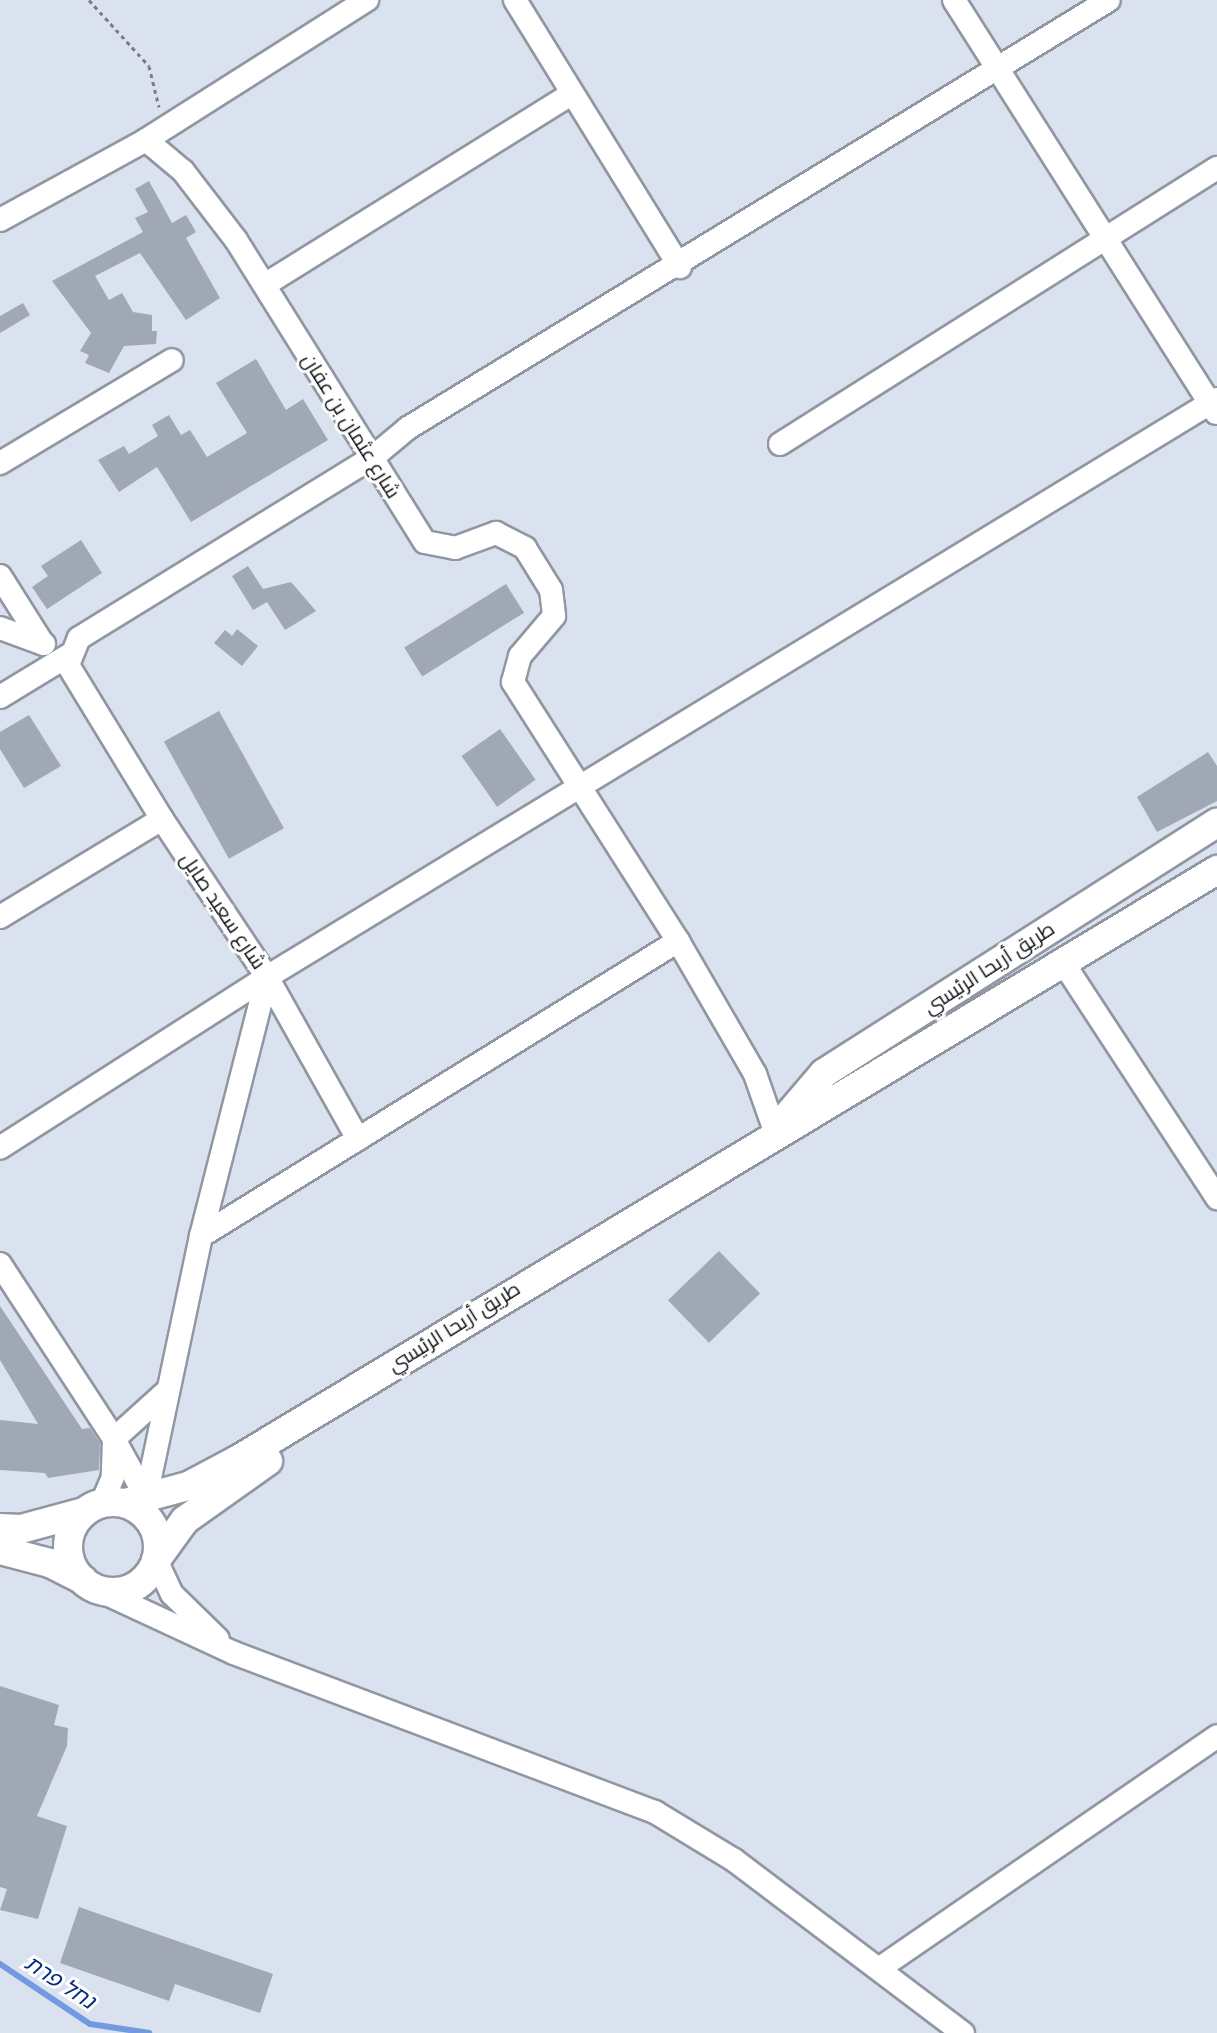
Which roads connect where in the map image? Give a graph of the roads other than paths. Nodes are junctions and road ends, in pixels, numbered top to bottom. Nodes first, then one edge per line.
1 (367, 0) edge
2 (515, 0) edge
3 (954, 0) edge
4 (1109, 0) edge
5 (997, 68) junction
6 (571, 94) junction
7 (146, 140) junction
8 (1217, 168) edge
9 (0, 220) edge
10 (1106, 239) junction
11 (680, 267) junction
12 (266, 284) junction
13 (172, 360) dead end
14 (1215, 405) edge
15 (780, 444) dead end
16 (372, 458) junction
17 (0, 463) edge
18 (0, 576) edge
19 (0, 628) edge
20 (43, 644) junction
21 (69, 655) junction
22 (0, 697) edge
23 (575, 787) junction
24 (162, 819) junction
25 (1217, 823) edge
26 (1217, 870) edge
27 (0, 917) edge
28 (678, 941) junction
29 (1064, 964) junction
30 (267, 977) junction
31 (775, 1131) junction
32 (358, 1139) junction
33 (0, 1148) edge
34 (1217, 1198) edge
35 (201, 1236) junction
36 (0, 1264) edge
37 (402, 1359) junction
38 (170, 1387) junction
39 (114, 1439) junction
40 (114, 1504) junction
41 (0, 1528) edge
42 (0, 1550) edge
43 (156, 1560) junction
44 (89, 1585) junction
45 (234, 1653) junction
46 (1217, 1736) edge
47 (880, 1968) junction
48 (963, 2033) edge

1 - 7 street
2 - 6 street
3 - 5 street
4 - 5 street
5 - 10 street
5 - 11 street
6 - 11 street
6 - 12 street
7 - 9 street
7 - 12 street, شارع عثمان بن عفان
8 - 10 street
10 - 14 street
10 - 15 street
11 - 16 street
12 - 16 street, شارع عثمان بن عفان
13 - 17 street
14 - 23 street
16 - 21 street
16 - 23 street, شارع عثمان بن عفان
18 - 20 street
19 - 20 street
20 - 21 street
21 - 22 street
21 - 24 street, شارع سعيد صايل
23 - 28 street
23 - 30 street
24 - 27 street
24 - 30 street, شارع سعيد صايل
25 - 31 main road, طريق أريحا الرئيسي
26 - 29 main road, طريق أريحا الرئيسي
28 - 31 street
28 - 32 street
29 - 31 main road, طريق أريحا الرئيسي
29 - 34 street
30 - 32 street
30 - 33 street, شارع سعيد صايل
30 - 35 street
31 - 37 main road, طريق أريحا الرئيسي
32 - 35 street
35 - 38 street
36 - 39 street
37 - 40 main road, طريق أريحا الرئيسي
37 - 43 main road
38 - 39 street
38 - 40 street
39 - 40 street
39 - 40 street
40 - 41 main road, طريق أريحا الرئيسي
40 - 43 main road
40 - 44 main road
42 - 44 main road
43 - 44 main road
43 - 45 street
44 - 45 street
45 - 47 street
46 - 47 street
47 - 48 street

